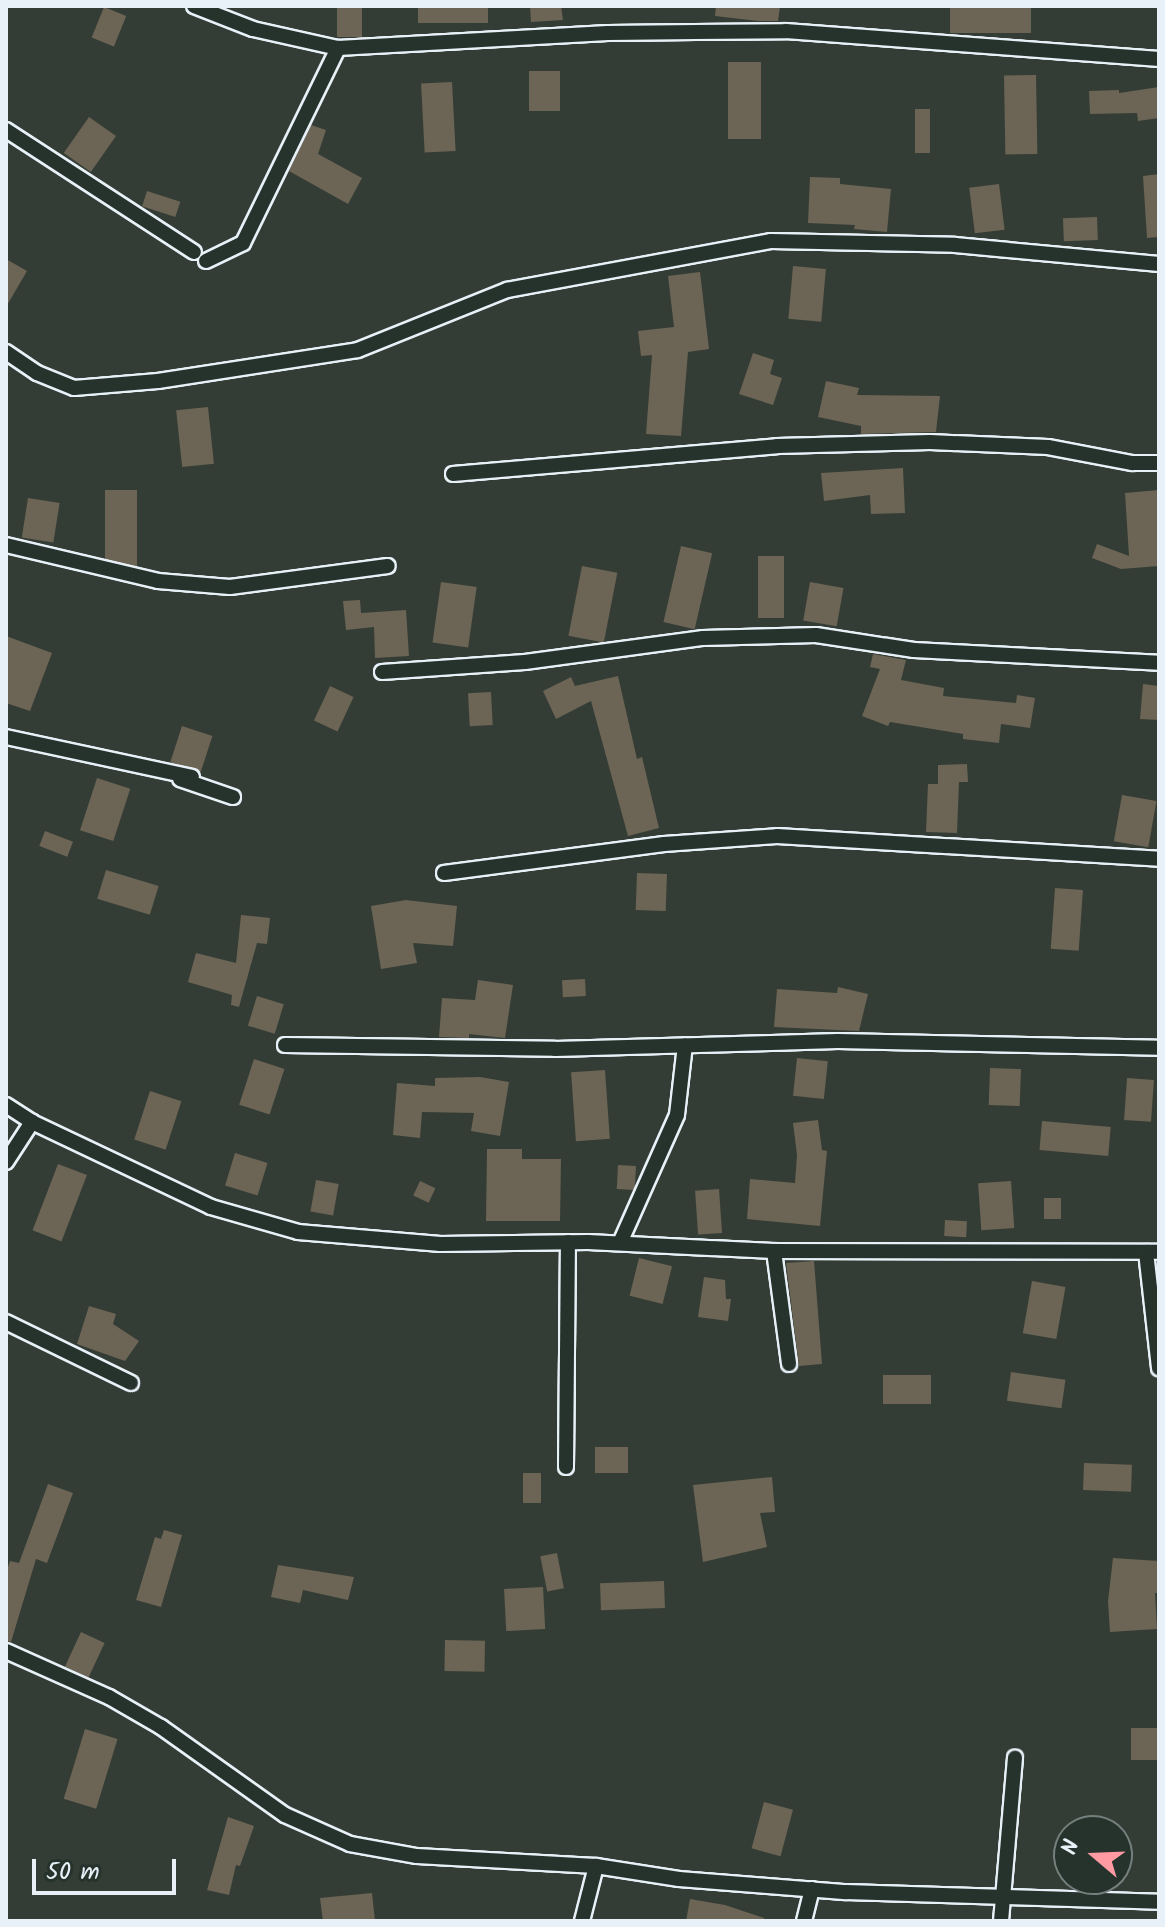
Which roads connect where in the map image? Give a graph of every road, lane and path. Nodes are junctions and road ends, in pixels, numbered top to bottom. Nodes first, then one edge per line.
1 (194, 6) edge
2 (338, 48) junction
3 (1159, 59) edge
4 (6, 130) edge
5 (1159, 264) edge
6 (6, 352) edge
7 (1159, 463) edge
8 (453, 474) dead end
9 (6, 545) edge
10 (388, 566) dead end
11 (1159, 663) edge
12 (382, 672) dead end
13 (6, 737) edge
14 (149, 768) junction
15 (192, 777) dead end
16 (233, 797) dead end
17 (1159, 859) edge
18 (444, 873) dead end
19 (285, 1045) dead end
20 (685, 1045) junction
21 (1159, 1048) edge
22 (6, 1105) edge
23 (32, 1122) junction
24 (6, 1162) edge
25 (568, 1242) junction
26 (620, 1243) junction
27 (774, 1251) junction
28 (1152, 1252) edge
29 (6, 1322) edge
30 (789, 1364) dead end
31 (1159, 1368) edge
32 (131, 1383) dead end
33 (566, 1467) dead end
34 (6, 1651) edge
35 (1015, 1758) dead end
36 (596, 1866) junction
37 (812, 1889) junction
38 (1159, 1902) edge
39 (582, 1921) edge
40 (804, 1921) edge
41 (1001, 1921) edge

1 - 2 street
2 - 3 street
2 - 4 street
5 - 6 street
7 - 8 street
9 - 10 street
11 - 12 street
13 - 14 street
14 - 15 street
14 - 16 street
17 - 18 street
19 - 20 street
20 - 21 street
20 - 26 street
22 - 23 street
23 - 24 street
23 - 25 street
25 - 26 street
25 - 33 street
26 - 27 street
27 - 28 street
27 - 30 street
28 - 31 street
29 - 32 street
34 - 36 street
35 - 41 street
36 - 37 street
36 - 39 street
37 - 38 street
37 - 40 street

